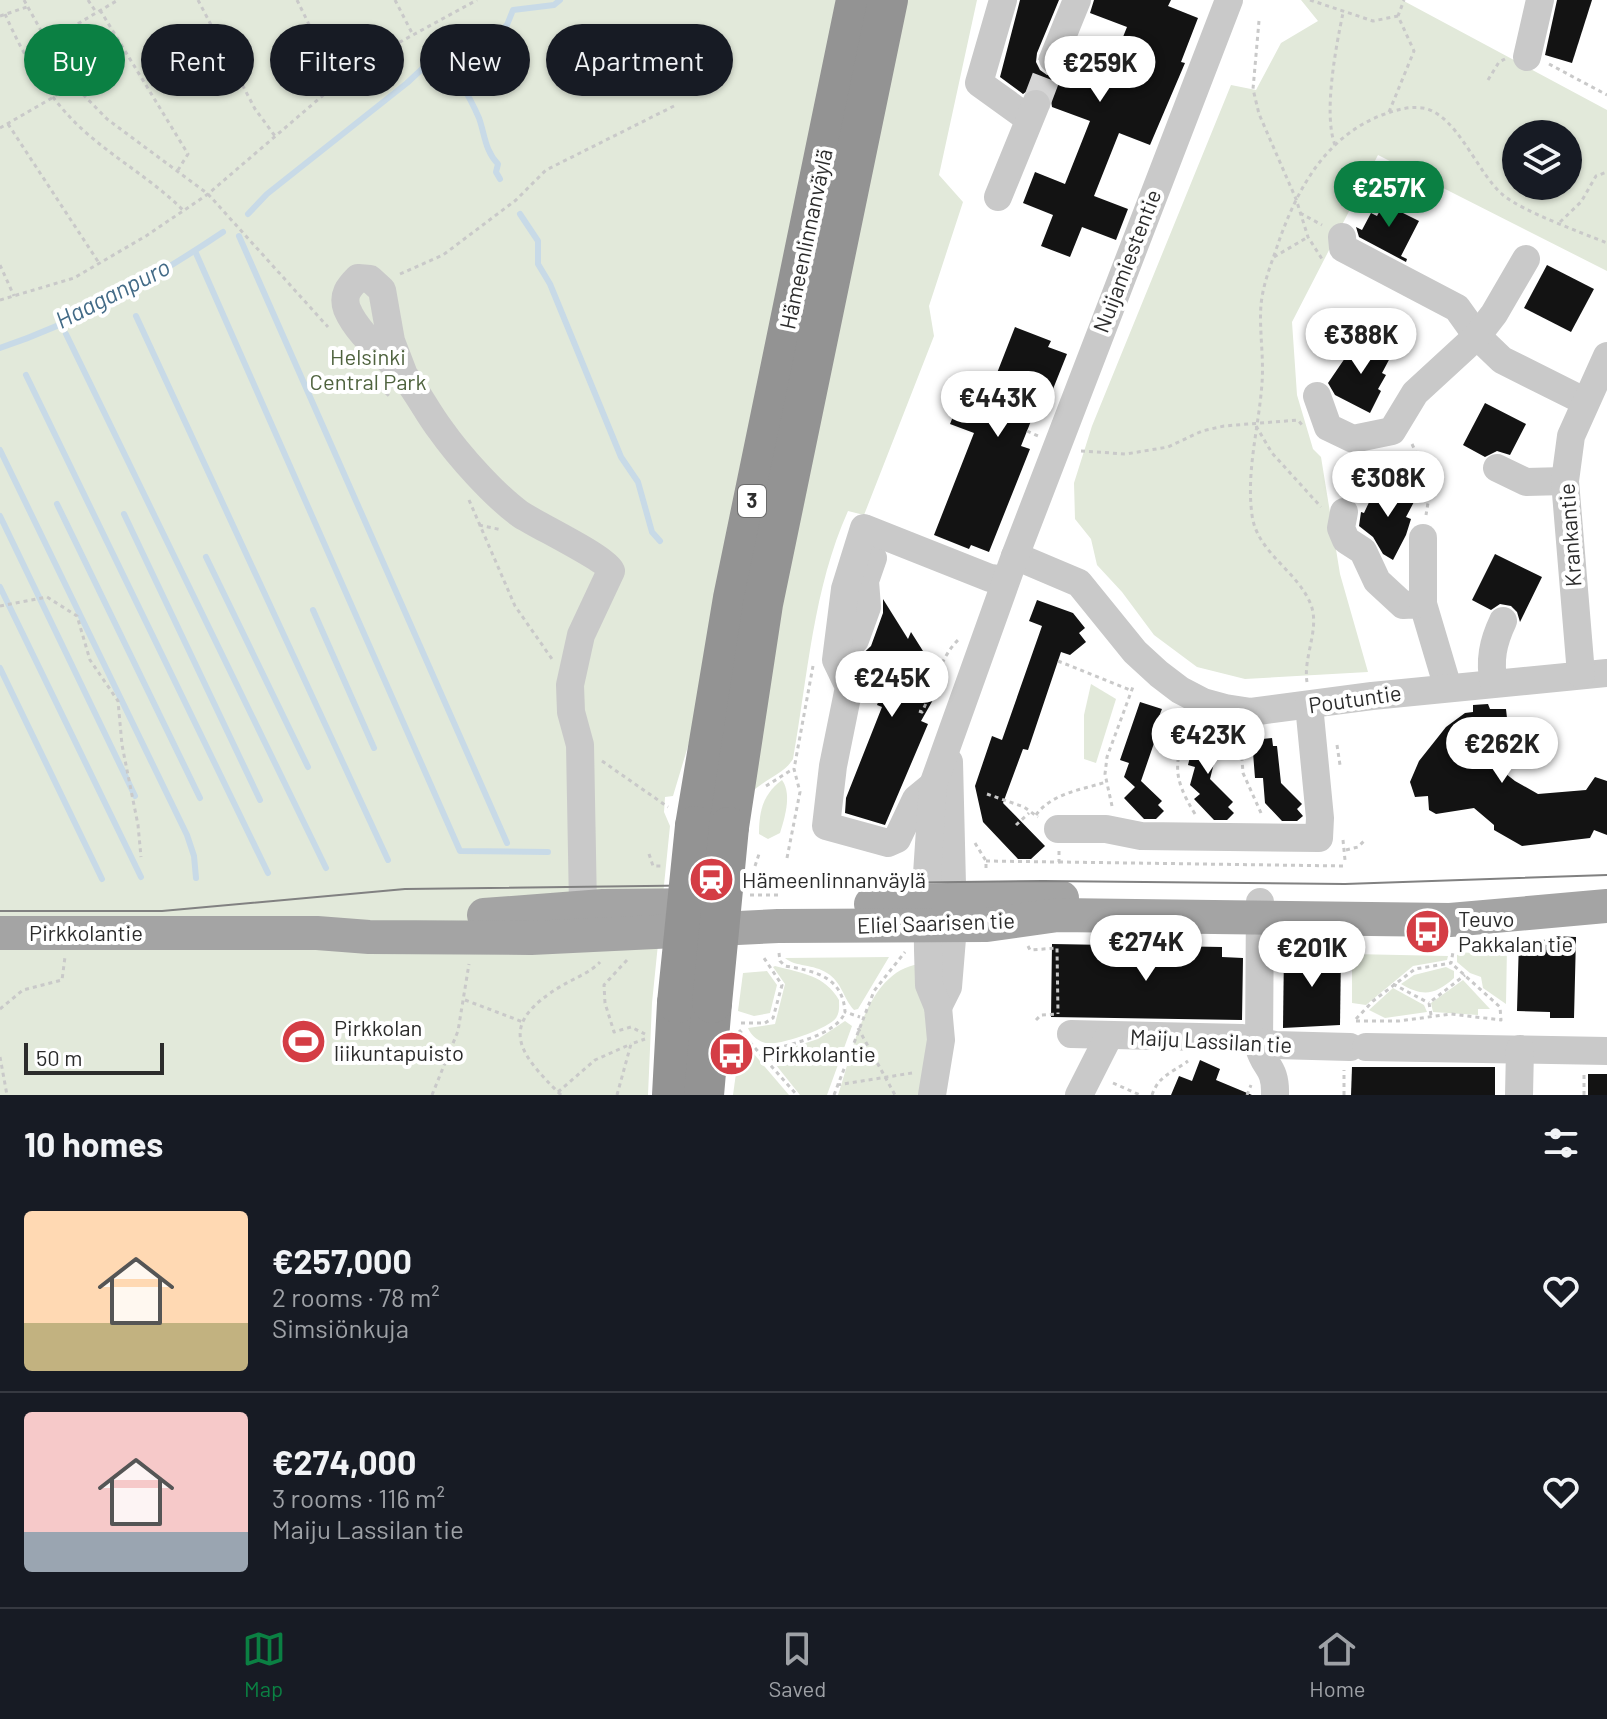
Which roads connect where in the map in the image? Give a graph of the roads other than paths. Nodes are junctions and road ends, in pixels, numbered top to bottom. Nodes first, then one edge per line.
1 (856, 0) edge
2 (888, 0) edge
3 (1003, 0) edge
4 (1077, 0) edge
5 (1229, 0) edge
6 (1540, 0) edge
7 (1053, 59) tunnel mouth
8 (1528, 60) road end
9 (998, 197) dead end
10 (1342, 237) dead end
11 (1526, 259) dead end
12 (1477, 336) junction
13 (1607, 356) edge
14 (398, 388) junction
15 (1317, 396) dead end
16 (1584, 401) junction
17 (1497, 468) dead end
18 (1565, 481) junction
19 (1342, 520) road end
20 (888, 538) junction
21 (1423, 538) road end
22 (1010, 568) junction
23 (1423, 604) junction
24 (1503, 621) dead end
25 (855, 640) dead end
26 (1594, 673) edge
27 (1494, 683) junction
28 (1448, 688) junction
29 (1309, 698) junction
30 (947, 749) junction
31 (933, 785) junction
32 (1047, 822) road end
33 (698, 823) junction
34 (1607, 890) edge
35 (1607, 906) edge
36 (583, 907) junction
37 (1260, 911) junction
38 (650, 918) junction
39 (934, 921) junction
40 (0, 933) edge
41 (317, 933) junction
42 (680, 1011) junction
43 (1063, 1021) road end
44 (1109, 1036) junction
45 (1514, 1037) junction
46 (1258, 1041) junction
47 (1607, 1051) edge
48 (934, 1082) edge
49 (672, 1095) edge
50 (704, 1095) edge
51 (1079, 1095) edge
52 (1275, 1095) edge
53 (1519, 1095) edge

1 - 33 highway, Hämeenlinnanväylä / 3
2 - 33 highway, Hämeenlinnanväylä / 3
3 - 9 street
4 - 7 street
5 - 22 street, Nuijamiestentie
6 - 8 street
10 - 12 street
11 - 12 street
12 - 15 street
12 - 16 street
13 - 16 street, Krankantie
14 - 14 street
14 - 36 street
16 - 18 street, Krankantie
17 - 18 street
18 - 26 street, Krankantie
19 - 23 street
20 - 22 street, Poutuntie
20 - 25 street
20 - 31 street
21 - 23 street
22 - 29 street, Poutuntie
22 - 30 street, Nuijamiestentie
23 - 28 street
24 - 27 street
26 - 27 street, Poutuntie
27 - 28 street, Poutuntie
28 - 29 street, Poutuntie
29 - 32 street
30 - 31 street, Nuijamiestentie
30 - 39 street, Nuijamiestentie
31 - 39 street, Nuijamiestentie
33 - 42 highway, Hämeenlinnanväylä / 3, bridge
34 - 37 main road, Eliel Saarisen tie
35 - 37 main road, Eliel Saarisen tie
36 - 38 main road, Pirkkolantie
36 - 41 main road, Pirkkolantie
37 - 39 main road, Eliel Saarisen tie
37 - 46 street
38 - 39 main road, Eliel Saarisen tie
38 - 41 main road, Pirkkolantie
39 - 48 street
40 - 41 main road, Pirkkolantie
42 - 49 highway, Hämeenlinnanväylä / 3
42 - 50 highway, Hämeenlinnanväylä / 3
43 - 44 street, Maiju Lassilan tie
44 - 46 street, Maiju Lassilan tie
44 - 51 street
45 - 46 street, Maiju Lassilan tie
45 - 47 street, Maiju Lassilan tie
45 - 53 street
46 - 52 street

